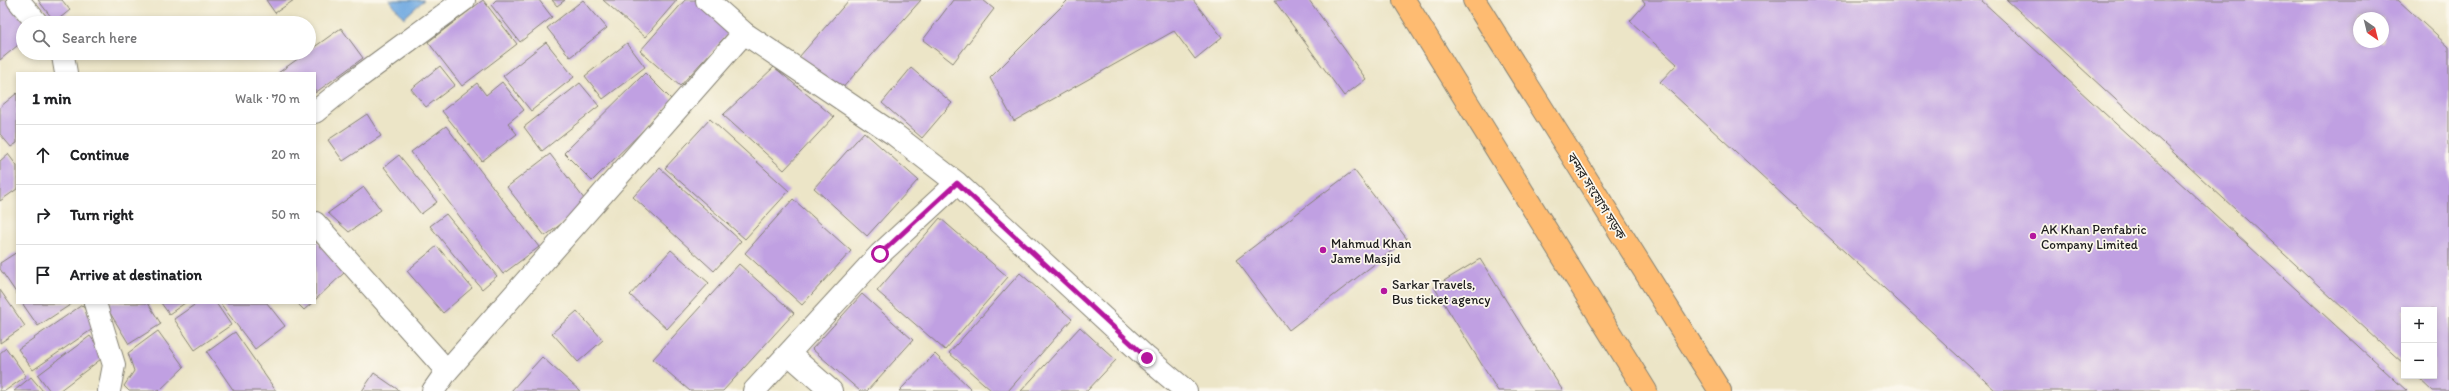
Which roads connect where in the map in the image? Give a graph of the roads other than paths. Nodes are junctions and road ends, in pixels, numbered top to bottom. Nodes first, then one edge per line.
1 (18, 0) edge
2 (464, 0) edge
3 (707, 0) edge
4 (1404, 0) edge
5 (1474, 0) edge
6 (31, 16) edge
7 (744, 33) junction
8 (64, 60) edge
9 (66, 72) edge
10 (316, 111) edge
11 (957, 183) junction
12 (316, 224) edge
13 (95, 304) edge
14 (789, 354) junction
15 (447, 371) junction
16 (109, 391) edge
17 (433, 391) edge
18 (754, 391) edge
19 (831, 391) edge
20 (1186, 391) edge
21 (1646, 391) edge
22 (1720, 391) edge

1 - 6 street
2 - 10 street
3 - 7 street
4 - 21 highway
5 - 22 highway, বন্দর সংযোগ সড়ক
7 - 11 street
7 - 15 street
8 - 9 street
11 - 14 street
11 - 20 street
12 - 15 street
13 - 16 street
14 - 18 street
14 - 19 street
15 - 17 street

